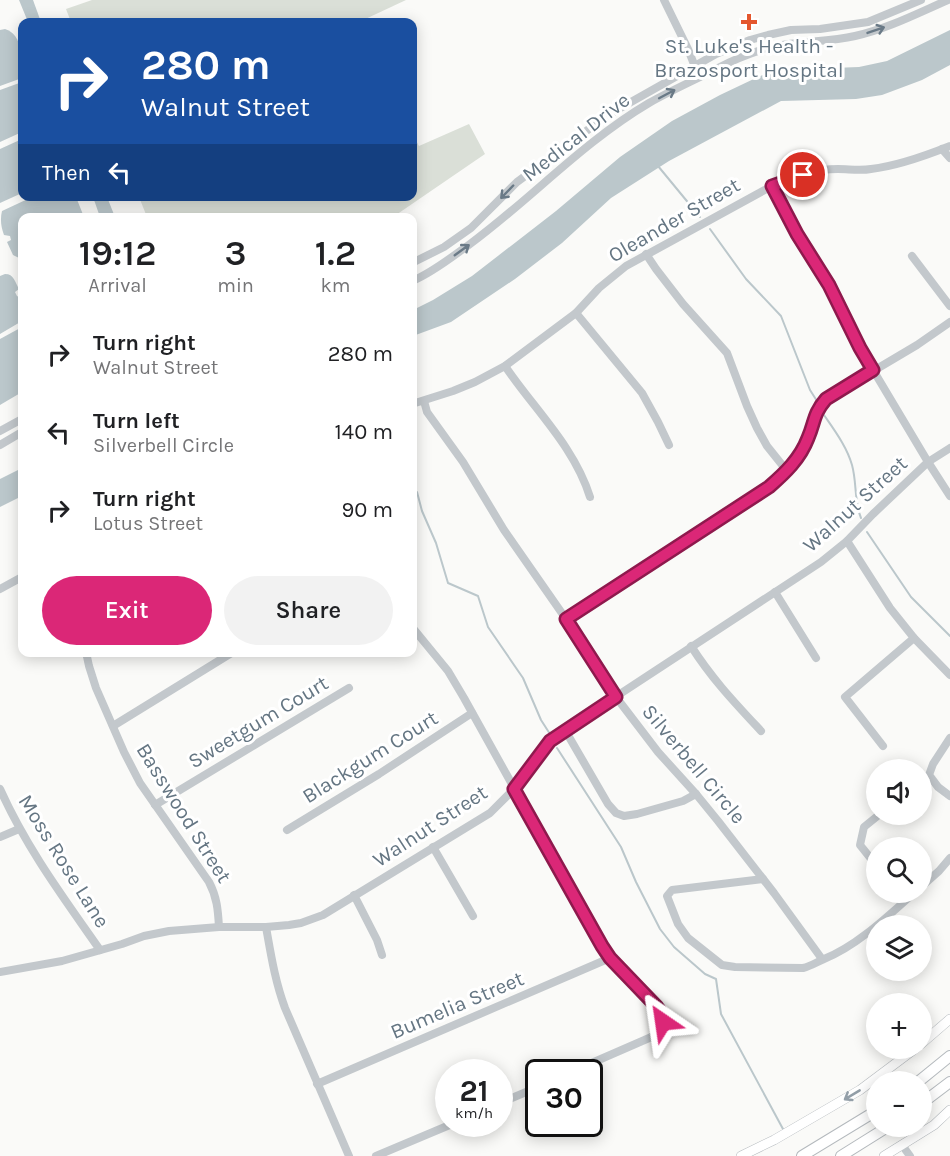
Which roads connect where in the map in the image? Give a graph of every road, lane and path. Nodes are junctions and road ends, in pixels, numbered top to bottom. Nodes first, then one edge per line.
1 (664, 0) edge
2 (921, 0) edge
3 (948, 0) edge
4 (695, 66) junction
5 (699, 77) junction
6 (946, 147) edge
7 (950, 158) edge
8 (772, 186) junction
9 (646, 254) junction
10 (912, 256) dead end
11 (417, 260) edge
12 (417, 278) edge
13 (950, 306) edge
14 (576, 313) junction
15 (950, 322) edge
16 (505, 366) junction
17 (873, 370) junction
18 (424, 401) junction
19 (417, 403) edge
20 (18, 421) edge
21 (0, 431) edge
22 (18, 434) edge
23 (0, 444) edge
24 (669, 445) dead end
25 (950, 448) edge
26 (928, 462) junction
27 (787, 471) junction
28 (950, 496) edge
29 (590, 497) dead end
30 (848, 541) junction
31 (18, 579) edge
32 (0, 589) edge
33 (775, 592) junction
34 (566, 619) junction
35 (417, 633) edge
36 (915, 638) junction
37 (692, 646) junction
38 (87, 657) edge
39 (225, 657) edge
40 (816, 658) dead end
41 (950, 675) edge
42 (349, 688) dead end
43 (616, 697) junction
44 (472, 713) junction
45 (113, 726) junction
46 (565, 730) junction
47 (760, 731) dead end
48 (950, 738) edge
49 (883, 746) dead end
50 (0, 789) edge
51 (514, 789) junction
52 (696, 794) junction
53 (950, 796) edge
54 (155, 805) junction
55 (866, 825) edge
56 (19, 829) junction
57 (287, 830) dead end
58 (0, 837) edge
59 (433, 847) junction
60 (866, 852) edge
61 (950, 858) edge
62 (932, 877) edge
63 (763, 879) junction
64 (354, 895) junction
65 (902, 903) edge
66 (473, 916) dead end
67 (219, 927) junction
68 (266, 927) junction
69 (100, 950) junction
70 (382, 955) dead end
71 (610, 958) junction
72 (822, 959) junction
73 (0, 972) edge
74 (950, 1019) edge
75 (932, 1035) edge
76 (950, 1056) edge
77 (602, 1059) edge
78 (901, 1059) edge
79 (932, 1071) edge
80 (950, 1082) edge
81 (317, 1084) junction
82 (932, 1096) edge
83 (950, 1110) edge
84 (866, 1117) edge
85 (435, 1131) edge
86 (871, 1137) edge
87 (902, 1144) junction
88 (349, 1156) edge
89 (376, 1156) edge
90 (741, 1156) edge
91 (802, 1156) edge
92 (841, 1156) edge
93 (884, 1156) edge
94 (910, 1156) edge

1 - 4 street
2 - 4 street, Medical Drive
5 -> 3 street, Medical Drive
4 - 5 street
4 -> 11 street, Medical Drive
12 -> 5 street, Medical Drive
6 - 7 street
6 - 8 street, Oleander Street
8 - 9 street, Oleander Street
8 - 17 street
9 - 14 street, Oleander Street
9 - 27 street
10 - 13 street
14 - 16 street, Oleander Street
14 - 24 street
15 - 17 street
16 - 18 street, Oleander Street
16 - 29 street
17 - 26 street
17 - 27 street
18 - 19 street, Oleander Street
18 - 34 street, Silverbell Circle
20 - 21 street
22 - 23 street
25 - 26 street, Walnut Street
26 - 28 street
26 - 30 street, Walnut Street
27 - 34 street
30 - 33 street, Walnut Street
30 - 36 street
31 - 32 street
33 - 37 street, Walnut Street
33 - 40 street
34 - 43 street, Silverbell Circle
35 - 44 street
36 - 41 street
36 - 49 street
37 - 43 street, Walnut Street
37 - 47 street
38 - 45 street, Basswood Street
39 - 45 street
42 - 54 street, Sweetgum Court
43 - 46 street, Walnut Street
43 - 52 street, Silverbell Circle
44 - 51 street
44 - 57 street, Blackgum Court
45 - 54 street, Basswood Street
46 - 51 street, Walnut Street
46 - 52 street
48 - 53 street
50 - 56 street, Moss Rose Lane
51 - 59 street, Walnut Street
51 - 71 street
52 - 63 street, Silverbell Circle
54 - 67 street, Basswood Street
55 - 60 street
56 - 58 street
56 - 69 street, Moss Rose Lane
59 - 64 street, Walnut Street
59 - 66 street
61 - 62 street
63 - 72 street, Silverbell Circle
63 - 72 street
64 - 68 street, Walnut Street
64 - 70 street
65 - 72 street
67 - 68 street, Walnut Street
67 - 69 street, Walnut Street
68 - 81 street
69 - 73 street, Walnut Street
71 - 77 street
71 - 81 street, Bumelia Street
74 - 75 main road
76 - 79 highway
78 -> 90 main road
80 - 82 highway
81 - 88 street
83 - 87 main road
84 - 91 highway
85 - 89 street
86 - 92 highway
87 - 93 main road
87 - 94 street

